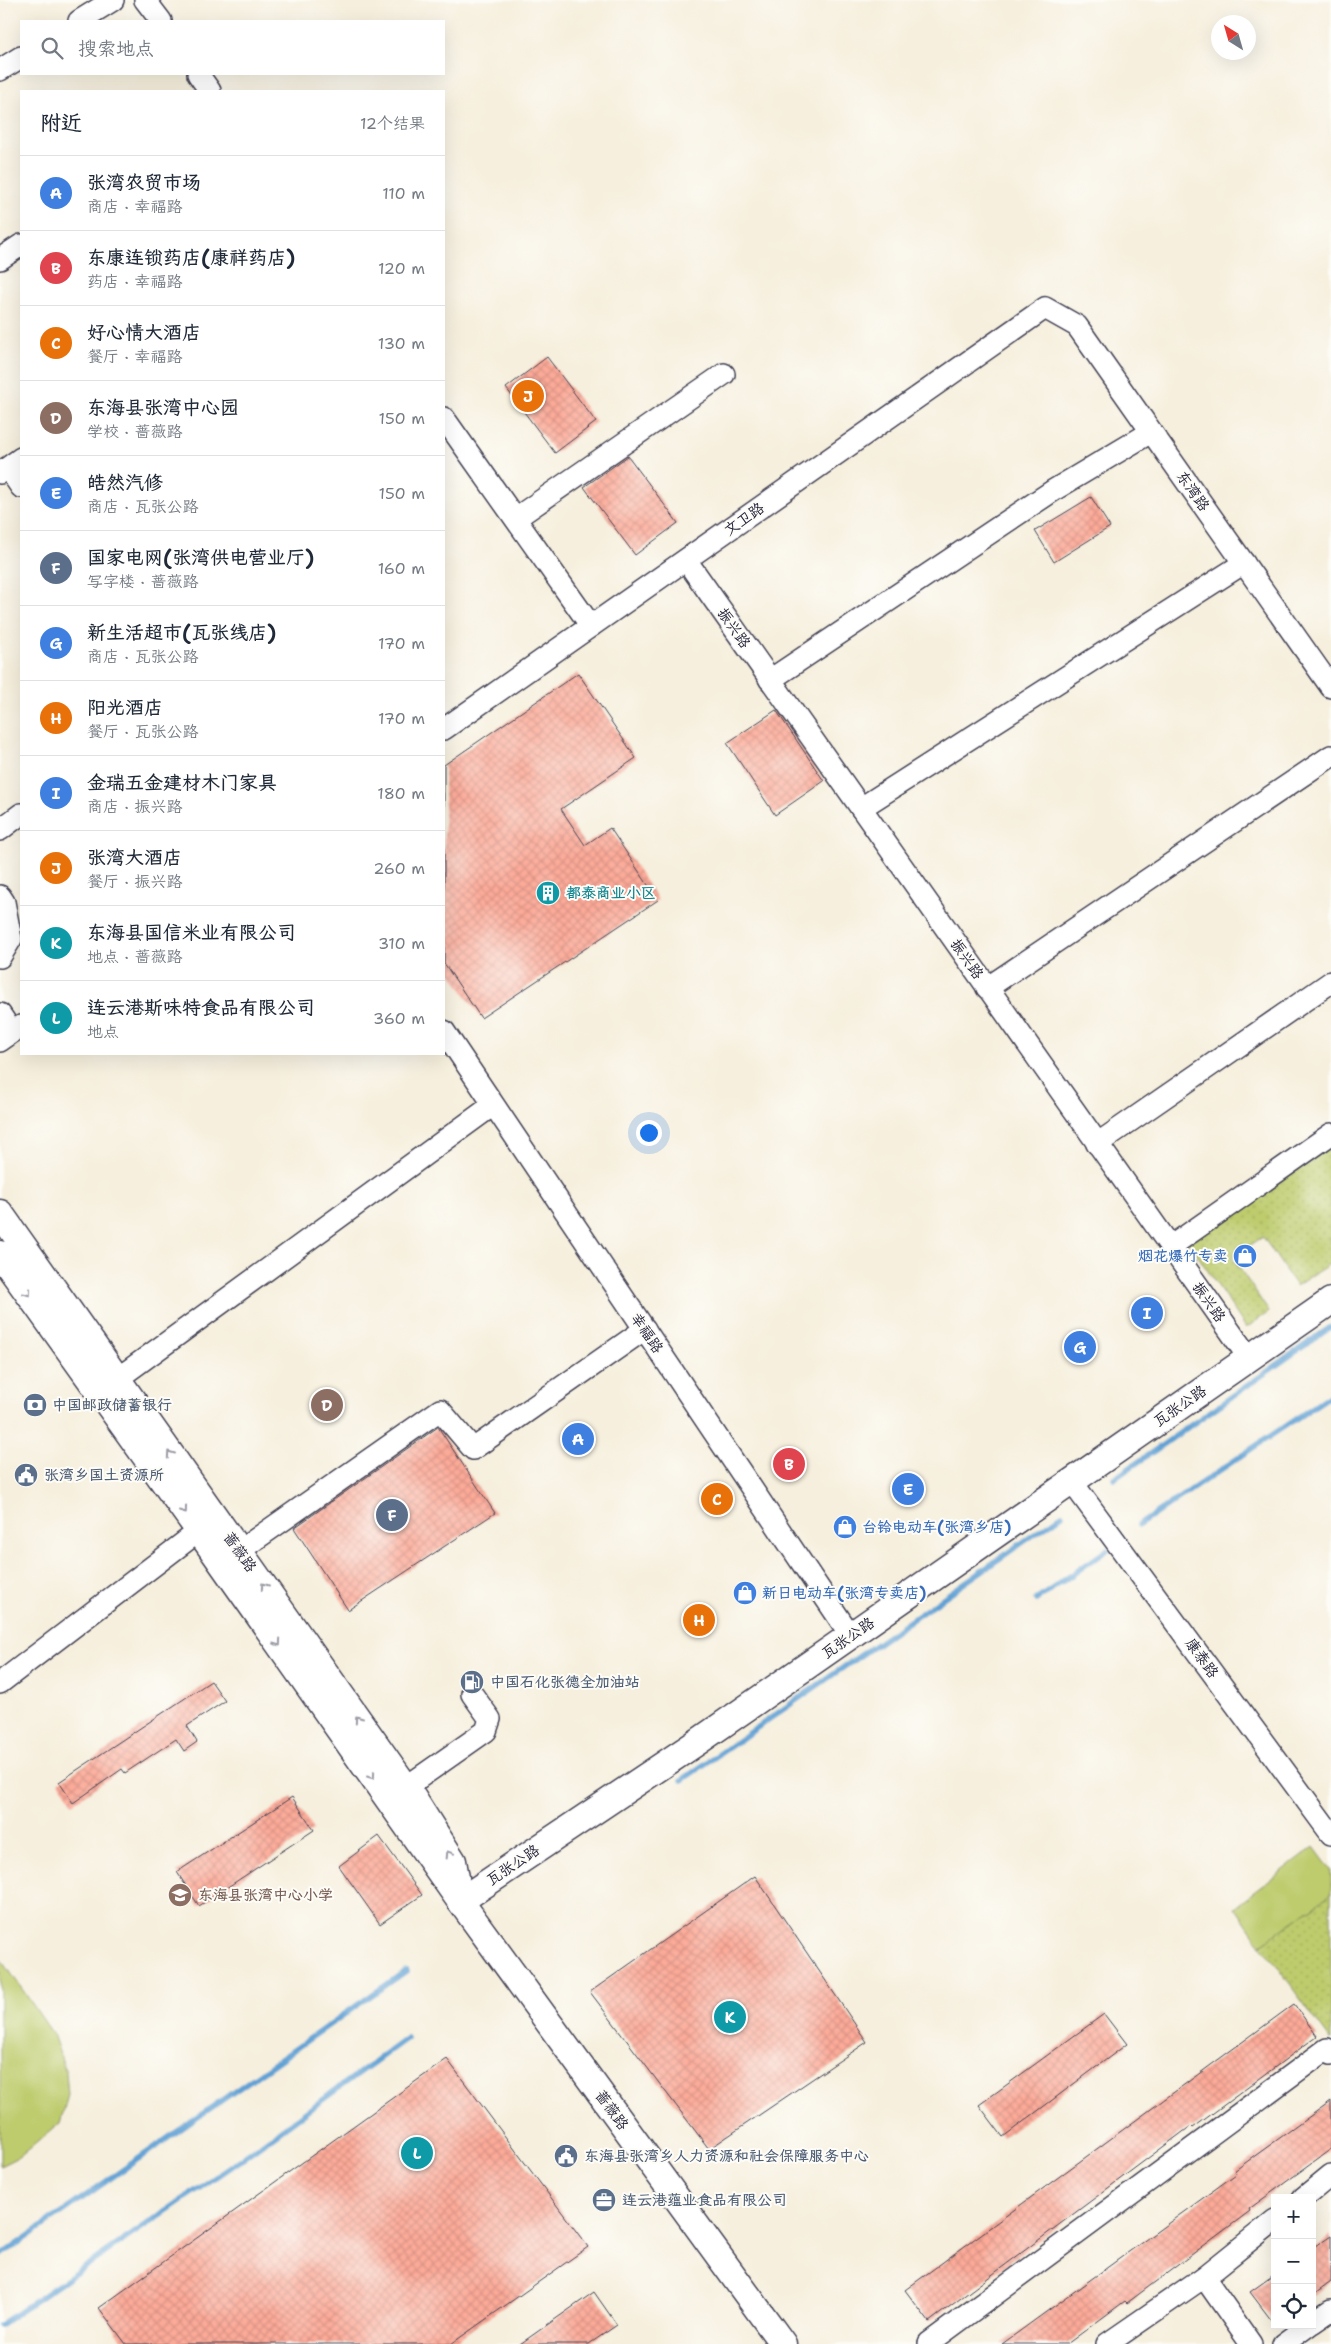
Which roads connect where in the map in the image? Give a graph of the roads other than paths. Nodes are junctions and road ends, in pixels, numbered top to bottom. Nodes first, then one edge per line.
1 (113, 0) edge
2 (145, 0) edge
3 (81, 20) edge
4 (159, 20) edge
5 (20, 57) edge
6 (0, 70) edge
7 (199, 75) edge
8 (209, 90) edge
9 (20, 246) edge
10 (0, 259) edge
11 (1045, 308) joint
12 (724, 374) dead end
13 (445, 419) edge
14 (1151, 432) junction
15 (10, 466) edge
16 (20, 485) edge
17 (516, 518) junction
18 (686, 560) junction
19 (1244, 563) junction
20 (590, 626) junction
21 (770, 680) junction
22 (1331, 687) edge
23 (445, 728) edge
24 (1331, 756) edge
25 (860, 808) junction
26 (20, 815) edge
27 (0, 830) edge
28 (0, 896) edge
29 (0, 957) edge
30 (1331, 982) edge
31 (987, 988) junction
32 (0, 1014) edge
33 (445, 1032) edge
34 (11, 1033) edge
35 (494, 1105) junction
36 (1331, 1134) edge
37 (1097, 1144) junction
38 (0, 1213) edge
39 (1170, 1247) junction
40 (0, 1254) edge
41 (1331, 1301) edge
42 (644, 1329) junction
43 (1249, 1358) junction
44 (117, 1379) junction
45 (1072, 1482) junction
46 (200, 1531) junction
47 (239, 1551) junction
48 (851, 1636) junction
49 (0, 1683) edge
50 (472, 1694) dead end
51 (406, 1787) junction
52 (1331, 1834) edge
53 (460, 1901) junction
54 (1331, 2054) edge
55 (1331, 2175) edge
56 (1308, 2194) edge
57 (1271, 2223) edge
58 (1204, 2277) junction
59 (1331, 2310) edge
60 (1316, 2320) edge
61 (1304, 2329) edge
62 (783, 2344) edge
63 (930, 2344) edge
64 (1107, 2344) edge
65 (1251, 2344) edge
66 (1283, 2344) edge

1 - 3 street
2 - 4 street
5 - 6 street
7 - 8 street
9 - 10 street
11 - 14 street, 东湾路
11 - 18 street, 文卫路
12 - 17 street
13 - 17 street
14 - 19 street, 东湾路
14 - 21 street
15 - 16 street
17 - 20 street
18 - 20 street, 文卫路
18 - 21 street, 振兴路
19 - 22 street, 东湾路
19 - 25 street
20 - 23 street, 文卫路
21 - 25 street, 振兴路
24 - 31 street
25 - 31 street, 振兴路
26 - 27 street
28 - 29 street
30 - 37 street
31 - 37 street, 振兴路
32 - 34 street
33 - 35 street, 幸福路
35 - 42 street, 幸福路
35 - 44 street
36 - 39 street
37 - 39 street, 振兴路
38 - 44 main road, 蔷薇路
39 - 43 street, 振兴路
40 -> 46 main road, 蔷薇路
41 - 43 main road, 瓦张公路
42 - 47 street
42 - 48 street, 幸福路
43 - 45 main road, 瓦张公路
47 -> 44 main road, 蔷薇路
45 - 48 main road, 瓦张公路
45 - 52 street, 康泰路
46 - 49 street
46 -> 53 main road, 蔷薇路
51 -> 47 main road, 蔷薇路
48 - 53 main road, 瓦张公路
50 - 51 street
53 -> 51 main road, 蔷薇路
53 - 62 main road, 蔷薇路
54 - 63 street
55 - 56 street
57 - 58 street
58 - 64 street
58 - 65 street
59 - 60 street
61 - 66 street

